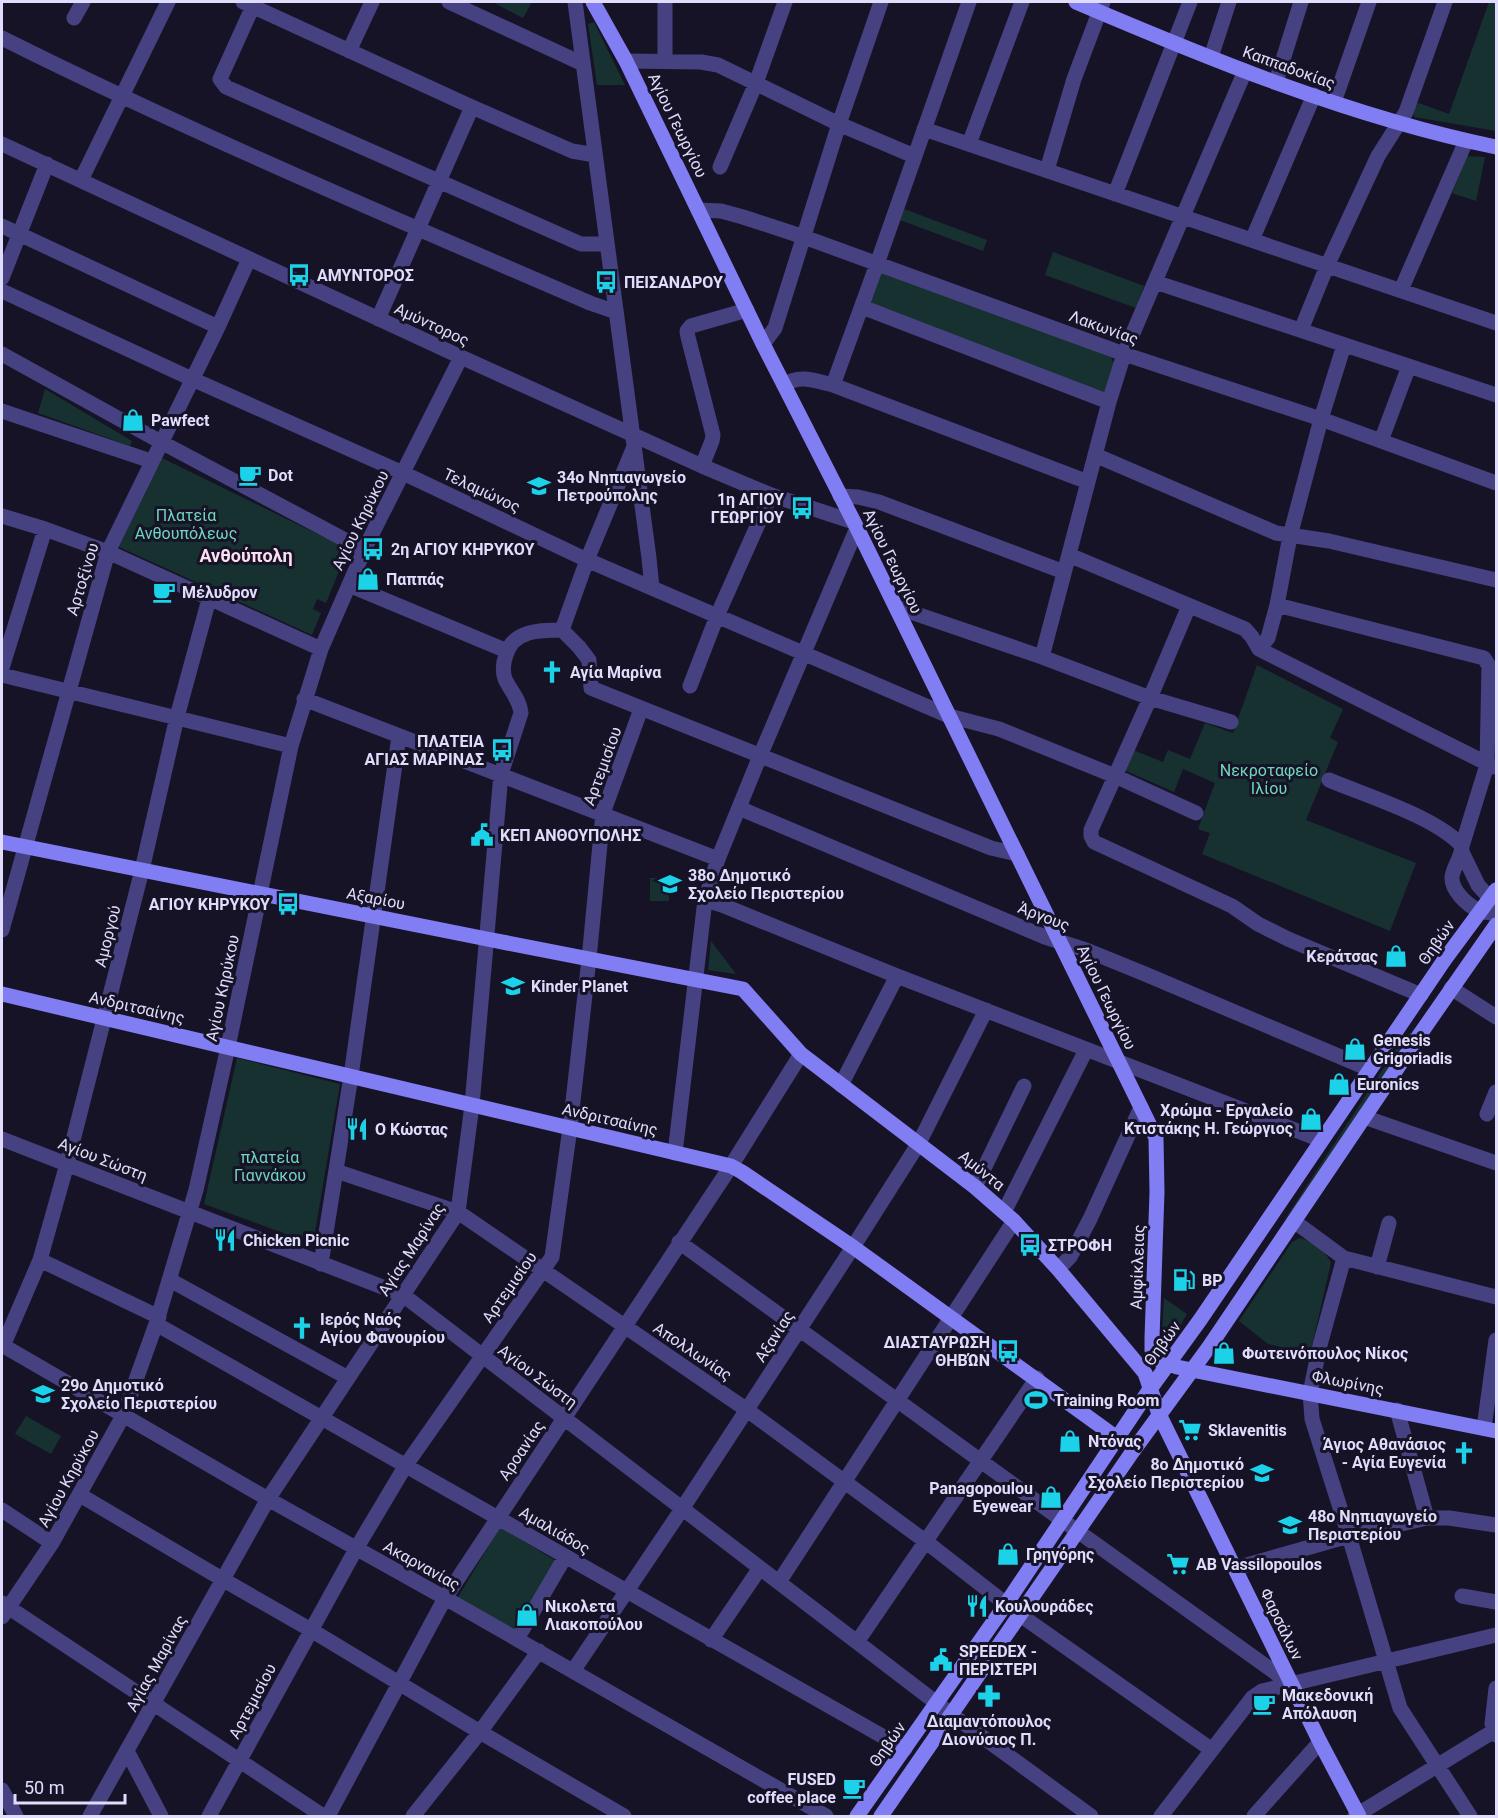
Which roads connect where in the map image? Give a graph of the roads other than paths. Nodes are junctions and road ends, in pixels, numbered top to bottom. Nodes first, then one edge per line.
1 (83, 2) edge
2 (168, 2) edge
3 (372, 2) edge
4 (450, 2) edge
5 (575, 2) edge
6 (593, 2) edge
7 (665, 2) edge
8 (785, 2) edge
9 (881, 2) edge
10 (969, 2) edge
11 (1022, 2) edge
12 (1076, 2) edge
13 (1190, 2) edge
14 (1229, 2) edge
15 (1302, 2) edge
16 (1369, 2) edge
17 (1445, 2) edge
18 (248, 4) edge
19 (1101, 6) edge
20 (74, 18) dead end
21 (2, 38) edge
22 (1173, 42) junction
23 (349, 51) junction
24 (1211, 57) junction
25 (626, 61) junction
26 (665, 61) junction
27 (583, 64) junction
28 (1245, 71) junction
29 (1276, 82) junction
30 (756, 83) junction
31 (1314, 95) junction
32 (121, 96) junction
33 (1334, 102) junction
34 (472, 108) junction
35 (1398, 123) junction
36 (839, 124) junction
37 (924, 129) junction
38 (1466, 141) junction
39 (2, 144) edge
40 (969, 144) junction
41 (1497, 147) edge
42 (595, 155) junction
43 (914, 156) junction
44 (47, 164) junction
45 (720, 167) dead end
46 (1047, 171) junction
47 (81, 180) junction
48 (439, 181) junction
49 (1115, 194) junction
50 (698, 210) junction
51 (1182, 216) junction
52 (2, 226) edge
53 (418, 229) junction
54 (19, 234) junction
55 (804, 237) junction
56 (1252, 240) junction
57 (607, 244) junction
58 (249, 259) junction
59 (877, 264) junction
60 (1327, 266) junction
61 (2, 278) edge
62 (1155, 282) junction
63 (1401, 290) junction
64 (2, 291) edge
65 (862, 308) junction
66 (747, 310) junction
67 (616, 312) junction
68 (378, 319) junction
69 (1497, 323) edge
70 (218, 327) junction
71 (1301, 330) junction
72 (764, 344) junction
73 (1344, 345) junction
74 (2, 354) edge
75 (1124, 354) junction
76 (461, 357) junction
77 (1409, 366) junction
78 (192, 379) junction
79 (784, 385) junction
80 (833, 385) junction
81 (1497, 395) edge
82 (1109, 402) junction
83 (2, 411) edge
84 (1321, 419) junction
85 (1381, 441) junction
86 (161, 442) junction
87 (633, 442) junction
88 (1095, 455) junction
89 (151, 461) junction
90 (702, 466) junction
91 (403, 473) junction
92 (1088, 482) junction
93 (1497, 483) edge
94 (771, 495) junction
95 (840, 496) junction
96 (2, 516) edge
97 (856, 525) junction
98 (45, 529) junction
99 (1290, 536) junction
100 (364, 550) junction
101 (108, 552) junction
102 (1068, 555) junction
103 (587, 560) junction
104 (1064, 572) junction
105 (1497, 580) edge
106 (349, 585) junction
107 (651, 588) junction
108 (208, 599) junction
109 (1277, 605) junction
110 (1189, 606) junction
111 (896, 608) junction
112 (717, 616) junction
113 (562, 630) junction
114 (321, 649) junction
115 (1259, 649) junction
116 (507, 651) junction
117 (805, 653) junction
118 (1042, 657) junction
119 (2, 668) edge
120 (2, 675) edge
121 (690, 686) dead end
122 (68, 691) junction
123 (1150, 698) junction
124 (304, 699) junction
125 (641, 709) junction
126 (949, 716) junction
127 (177, 717) junction
128 (1231, 722) dead end
129 (399, 736) junction
130 (291, 746) junction
131 (760, 756) junction
132 (1492, 767) edge
133 (501, 774) junction
134 (1115, 776) junction
135 (1329, 780) dead end
136 (739, 808) junction
137 (603, 813) junction
138 (1196, 813) dead end
139 (2, 842) edge
140 (26, 846) junction
141 (1462, 849) junction
142 (1017, 854) junction
143 (718, 859) junction
144 (142, 870) junction
145 (260, 894) junction
146 (1494, 898) edge
147 (705, 900) junction
148 (1479, 912) junction
149 (1497, 913) edge
150 (373, 916) junction
151 (1497, 925) edge
152 (2, 930) edge
153 (487, 939) junction
154 (1060, 942) junction
155 (589, 959) junction
156 (897, 976) junction
157 (695, 979) junction
158 (1452, 988) junction
159 (743, 989) joint
160 (2, 994) edge
161 (1421, 995) junction
162 (986, 1010) junction
163 (1497, 1017) edge
164 (105, 1018) junction
165 (228, 1047) junction
166 (1086, 1050) junction
167 (801, 1054) junction
168 (1119, 1063) junction
169 (1369, 1070) junction
170 (351, 1076) junction
171 (842, 1085) junction
172 (1024, 1086) dead end
173 (1497, 1092) edge
174 (472, 1105) junction
175 (1141, 1107) junction
176 (1487, 1114) dead end
177 (1364, 1117) junction
178 (570, 1128) junction
179 (1156, 1138) joint
180 (2, 1139) edge
181 (1321, 1140) junction
182 (919, 1143) junction
183 (675, 1153) junction
184 (1497, 1163) edge
185 (67, 1164) junction
186 (730, 1166) junction
187 (336, 1171) junction
188 (975, 1187) junction
189 (190, 1212) junction
190 (458, 1212) junction
191 (1009, 1216) junction
192 (1294, 1222) junction
193 (1389, 1223) dead end
194 (679, 1242) junction
195 (853, 1247) junction
196 (1344, 1258) junction
197 (40, 1260) junction
198 (321, 1264) junction
199 (1377, 1267) junction
200 (1058, 1269) junction
201 (543, 1271) junction
202 (170, 1280) junction
203 (403, 1295) junction
204 (1497, 1297) edge
205 (951, 1317) junction
206 (157, 1321) junction
207 (624, 1327) junction
208 (800, 1329) junction
209 (1497, 1340) edge
210 (2, 1346) edge
211 (482, 1356) junction
212 (1169, 1364) junction
213 (1192, 1369) junction
214 (348, 1378) junction
215 (1037, 1378) junction
216 (1150, 1389) junction
217 (1310, 1393) junction
218 (897, 1400) junction
219 (747, 1410) junction
220 (1397, 1410) junction
221 (1159, 1414) junction
222 (123, 1416) junction
223 (321, 1417) junction
224 (563, 1418) junction
225 (1490, 1429) edge
226 (1117, 1438) junction
227 (1133, 1451) junction
228 (981, 1461) junction
229 (406, 1465) junction
230 (844, 1481) junction
231 (80, 1495) junction
232 (268, 1500) junction
233 (682, 1509) junction
234 (2, 1510) edge
235 (497, 1518) junction
236 (1427, 1518) junction
237 (1062, 1521) junction
238 (1497, 1525) edge
239 (1078, 1531) junction
240 (1349, 1536) junction
241 (925, 1541) junction
242 (52, 1543) junction
243 (356, 1549) junction
244 (565, 1557) junction
245 (760, 1568) junction
246 (1236, 1568) junction
247 (222, 1580) junction
248 (778, 1582) junction
249 (627, 1592) junction
250 (1462, 1596) dead end
251 (445, 1598) junction
252 (1497, 1602) edge
253 (1006, 1604) junction
254 (4, 1609) edge
255 (1020, 1615) junction
256 (311, 1630) junction
257 (1497, 1635) edge
258 (517, 1639) junction
259 (711, 1640) junction
260 (857, 1642) junction
261 (539, 1651) junction
262 (1387, 1660) junction
263 (573, 1671) junction
264 (400, 1683) junction
265 (1291, 1684) junction
266 (1497, 1688) edge
267 (154, 1704) junction
268 (937, 1704) junction
269 (951, 1714) junction
270 (480, 1732) junction
271 (1495, 1733) edge
272 (1320, 1742) junction
273 (905, 1749) junction
274 (1212, 1750) junction
275 (127, 1751) junction
276 (240, 1760) junction
277 (1436, 1767) junction
278 (2, 1790) edge
279 (16, 1816) edge
280 (90, 1816) edge
281 (160, 1816) edge
282 (210, 1816) edge
283 (323, 1816) edge
284 (328, 1816) edge
285 (413, 1816) edge
286 (624, 1816) edge
287 (826, 1816) edge
288 (857, 1816) edge
289 (881, 1816) edge
290 (1091, 1816) edge
291 (1161, 1816) edge
292 (1254, 1816) edge
293 (1357, 1816) edge
294 (1470, 1816) edge

1 - 20 street
2 - 32 street
3 - 23 street
4 - 27 street
5 - 27 street
6 - 25 street, Αγίου Γεωργίου
7 - 26 street
8 - 30 street
9 - 36 street
10 - 37 street
11 - 40 street
12 - 19 street, Καππαδοκίας
13 - 22 street
14 - 24 street
15 - 29 street
16 - 33 street
17 - 35 street
18 - 23 street
18 - 48 street
19 - 22 street, Καππαδοκίας
19 - 46 street
21 - 32 street
22 - 24 street, Καππαδοκίας
22 - 49 street
23 - 34 street
24 - 28 street, Καππαδοκίας
25 - 26 street
25 - 50 street, Αγίου Γεωργίου
26 - 30 street
27 - 42 street
28 - 29 street, Καππαδοκίας
28 - 51 street
29 - 31 street, Καππαδοκίας
30 - 36 street
30 - 45 street
31 - 33 street, Καππαδοκίας
31 - 56 street
32 - 47 street
32 - 53 street
33 - 35 street, Καππαδοκίας
34 - 42 street
34 - 48 street
35 - 38 street, Καππαδοκίας
35 - 60 street
36 - 43 street
36 - 55 street
37 - 40 street
37 - 43 street
38 - 41 street, Καππαδοκίας
38 - 63 street
39 - 44 street, Αμύντορος
40 - 46 street
42 - 57 street
43 - 59 street
44 - 47 street, Αμύντορος
44 - 54 street
46 - 49 street
47 - 58 street, Αμύντορος
48 - 53 street
48 - 57 street
49 - 51 street
50 - 55 street, Λακωνίας
50 - 66 street, Αγίου Γεωργίου
51 - 56 street
51 - 62 street
52 - 54 street
53 - 67 street
53 - 68 street
54 - 61 street
54 - 70 street
55 - 59 street, Λακωνίας
55 - 72 street
56 - 60 street
57 - 67 street
58 - 68 street, Αμύντορος
58 - 70 street, Αρτοξίνου
59 - 65 street
59 - 75 street, Λακωνίας
60 - 63 street
60 - 71 street
62 - 71 street
62 - 75 street
63 - 69 street
64 - 78 street, Τελαμώνος
65 - 80 street
65 - 82 street
66 - 72 street, Αγίου Γεωργίου
66 - 90 street
67 - 87 street
68 - 76 street, Αμύντορος
70 - 78 street, Αρτοξίνου
71 - 73 street
72 - 79 street, Αγίου Γεωργίου
73 - 77 street
73 - 84 street
74 - 86 street
75 - 82 street
75 - 84 street, Λακωνίας
76 - 87 street, Αμύντορος
76 - 91 street, Αγίου Κηρύκου
77 - 81 street
77 - 85 street
78 - 86 street, Αρτοξίνου
78 - 91 street, Τελαμώνος
79 - 80 street
79 - 95 street, Αγίου Γεωργίου
80 - 92 street
82 - 88 street
83 - 89 street
84 - 85 street, Λακωνίας
84 - 99 street
85 - 93 street, Λακωνίας
86 - 89 street, Αρτοξίνου
86 - 100 street
87 - 90 street, Αμύντορος
87 - 103 street
87 - 107 street
88 - 92 street
88 - 99 street
89 - 101 street, Αρτοξίνου
90 - 94 street, Αμύντορος
91 - 100 street, Αγίου Κηρύκου
91 - 103 street, Τελαμώνος
92 - 102 street
94 - 97 street, Αμύντορος
94 - 112 street
95 - 97 street, Αγίου Γεωργίου
95 - 104 street
96 - 98 street
97 - 111 street, Αγίου Γεωργίου
97 - 117 street
98 - 101 street
98 - 119 street
99 - 105 street
99 - 109 street
100 - 106 street, Αγίου Κηρύκου
101 - 108 street
101 - 122 street, Αρτοξίνου
102 - 104 street
102 - 110 street
103 - 107 street, Τελαμώνος
103 - 113 street
104 - 118 street
106 - 114 street, Αγίου Κηρύκου
106 - 116 street
107 - 112 street, Τελαμώνος
108 - 114 street
108 - 127 street, Αμοργού
109 - 115 street
109 - 132 street
110 - 115 street
110 - 123 street
111 - 118 street
111 - 126 street, Αγίου Γεωργίου
112 - 117 street, Τελαμώνος
112 - 121 street
113 - 116 street
113 - 125 street
114 - 124 street, Αγίου Κηρύκου
115 - 132 street
116 - 133 street, Αγίας Μαρίνας
117 - 126 street, Τελαμώνος
117 - 131 street
118 - 123 street
120 - 122 street
122 - 127 street
122 - 140 street, Αρτοξίνου
123 - 128 street
123 - 134 street
124 - 129 street
124 - 130 street, Αγίου Κηρύκου
125 - 131 street
125 - 137 street, Αρτεμισίου
126 - 134 street, Τελαμώνος
126 - 142 street, Αγίου Γεωργίου
127 - 130 street
127 - 144 street, Αμοργού
129 - 133 street
129 - 150 street
130 - 145 street, Αγίου Κηρύκου
131 - 136 street
131 - 142 street
132 - 141 street
133 - 137 street
133 - 153 street, Αγίας Μαρίνας
134 - 138 street, Τελαμώνος
134 - 161 street
135 - 141 street
136 - 143 street
136 - 154 street, Άργους
137 - 143 street
137 - 155 street, Αρτεμισίου
139 - 140 street, Αξαρίου
140 - 144 street, Αξαρίου
140 - 152 street, Αρτοξίνου
141 - 146 street
141 - 148 street
142 - 154 street, Αγίου Γεωργίου
143 - 147 street
144 - 145 street, Αξαρίου
144 - 164 street, Αμοργού
145 - 150 street, Αξαρίου
145 - 165 street, Αγίου Κηρύκου
146 - 148 street, Θηβών
147 - 156 street
147 - 157 street
148 - 149 street
148 - 161 street, Θηβών
150 - 153 street, Αξαρίου
150 - 170 street
151 - 158 street
153 - 155 street, Αξαρίου
153 - 174 street, Αγίας Μαρίνας
154 - 168 street, Αγίου Γεωργίου
154 - 169 street, Άργους
155 - 157 street, Αξαρίου
155 - 178 street, Αρτεμισίου
156 - 162 street
156 - 171 street
157 - 159 street, Αξαρίου
157 - 183 street
158 - 163 street
158 - 177 street
159 - 167 street, Αμύντα
160 - 164 street, Ανδριτσαίνης
161 - 169 street, Θηβών
162 - 166 street
162 - 182 street, Αξανίας
164 - 165 street, Ανδριτσαίνης
164 - 185 street, Αμοργού
165 - 170 street, Ανδριτσαίνης
165 - 189 street, Αγίου Κηρύκου
166 - 168 street
166 - 191 street
167 - 171 street, Αμύντα
167 - 186 street, Αροανίας
168 - 175 street, Αγίου Γεωργίου
168 - 181 street
169 - 181 street, Θηβών
170 - 174 street, Ανδριτσαίνης
170 - 187 street
171 - 182 street, Αμύντα
172 - 188 street
173 - 176 street
174 - 178 street, Ανδριτσαίνης
174 - 190 street, Αγίας Μαρίνας
175 - 179 street, Αγίου Γεωργίου
175 - 200 street
177 - 184 street
177 - 192 street
178 - 183 street, Ανδριτσαίνης
178 - 201 street, Αρτεμισίου
179 - 212 street, Αμφίκλειας
180 - 185 street, Αγίου Σώστη
181 - 212 street, Θηβών
182 - 188 street, Αμύντα
182 - 195 street, Αξανίας
183 - 186 street, Ανδριτσαίνης
185 - 189 street, Αγίου Σώστη
185 - 197 street, Αμοργού
186 - 194 street, Αροανίας
186 - 195 street, Ανδριτσαίνης
187 - 190 street, Απολλωνίας
187 - 198 street
188 - 191 street, Αμύντα
189 - 198 street, Αγίου Σώστη
189 - 202 street, Αγίου Κηρύκου
190 - 201 street, Απολλωνίας
190 - 203 street, Αγίας Μαρίνας
191 - 200 street, Αμύντα
191 - 205 street
192 - 196 street
192 - 213 street
193 - 199 street
194 - 207 street, Αροανίας
194 - 208 street
195 - 205 street, Ανδριτσαίνης
195 - 208 street, Αξανίας
196 - 199 street
196 - 217 street
197 - 206 street, Αμαλιάδος
197 - 210 street, Αμοργού
198 - 203 street, Αγίου Σώστη
199 - 204 street
200 - 216 street, Αμύντα
201 - 207 street, Απολλωνίας
201 - 211 street, Αρτεμισίου
202 - 206 street, Αγίου Κηρύκου
202 - 214 street
203 - 211 street, Αγίου Σώστη
203 - 214 street, Αγίας Μαρίνας
205 - 215 street, Ανδριτσαίνης
205 - 218 street
206 - 222 street, Αγίου Κηρύκου
206 - 223 street, Αμαλιάδος
207 - 219 street, Απολλωνίας
207 - 224 street, Αροανίας
208 - 218 street
208 - 219 street, Αξανίας
209 - 225 street
210 - 222 street, Ακαρνανίας
211 - 224 street, Αγίου Σώστη
211 - 229 street, Αρτεμισίου
212 - 213 street
212 - 216 street, Θηβών
213 - 217 street, Φλωρίνης
213 - 221 street
214 - 223 street, Αγίας Μαρίνας
215 - 226 street, Ανδριτσαίνης
215 - 228 street
216 - 221 street, Αμύντα
216 - 226 street, Θηβών
217 - 220 street, Φλωρίνης
217 - 240 street
218 - 228 street
218 - 230 street
219 - 230 street, Απολλωνίας
219 - 233 street, Αξανίας
220 - 225 street, Φλωρίνης
220 - 236 street
221 - 227 street
221 - 246 street, Φαρσάλων
222 - 231 street, Αγίου Κηρύκου
222 - 232 street, Ακαρνανίας
223 - 229 street, Αμαλιάδος
223 - 232 street, Αγίας Μαρίνας
224 - 233 street, Αγίου Σώστη
224 - 235 street, Αροανίας
226 - 227 street, Ανδριτσαίνης
226 - 237 street, Θηβών
227 - 239 street
228 - 237 street
228 - 241 street
229 - 235 street, Αμαλιάδος
229 - 243 street, Αρτεμισίου
230 - 241 street, Απολλωνίας
230 - 248 street
231 - 242 street, Αγίου Κηρύκου
231 - 247 street
232 - 243 street, Ακαρνανίας
232 - 247 street, Αγίας Μαρίνας
233 - 245 street, Αγίου Σώστη
233 - 249 street, Αξανίας
234 - 242 street
235 - 244 street, Αμαλιάδος
235 - 251 street, Αροανίας
236 - 238 street
236 - 240 street
237 - 239 street
237 - 253 street, Θηβών
239 - 255 street
239 - 265 street
240 - 246 street
240 - 262 street
241 - 253 street, Απολλωνίας
241 - 260 street
242 - 254 street, Αγίου Κηρύκου
243 - 251 street, Ακαρνανίας
243 - 256 street, Αρτεμισίου
244 - 249 street, Αμαλιάδος
244 - 258 street
245 - 248 street, Αγίου Σώστη
245 - 259 street
246 - 265 street, Φαρσάλων
247 - 256 street
247 - 267 street, Αγίας Μαρίνας
248 - 260 street, Αγίου Σώστη
249 - 259 street, Αμαλιάδος
249 - 263 street, Αξανίας
250 - 252 street
251 - 258 street, Ακαρνανίας
251 - 264 street, Αροανίας
253 - 268 street, Θηβών
254 - 267 street
255 - 269 street
255 - 274 street
256 - 264 street
256 - 276 street, Αρτεμισίου
257 - 262 street
258 - 261 street, Ακαρνανίας
259 - 273 street, Αμαλιάδος
260 - 268 street, Αγίου Σώστη
261 - 263 street, Ακαρνανίας
261 - 270 street
262 - 265 street
262 - 277 street
263 - 287 street, Ακαρνανίας
264 - 270 street
264 - 284 street, Αροανίας
265 - 272 street, Φαρσάλων
265 - 274 street
266 - 271 street
267 - 275 street, Αγίας Μαρίνας
267 - 276 street
268 - 269 street, Αγίου Σώστη
268 - 273 street, Θηβών
269 - 289 street
269 - 290 street, Αγίου Σώστη
270 - 285 street
270 - 286 street
271 - 277 street
272 - 292 street
272 - 293 street, Φαρσάλων
273 - 288 street, Θηβών
274 - 291 street
275 - 280 street, Αγίας Μαρίνας
275 - 281 street
276 - 282 street, Αρτεμισίου
276 - 283 street
277 - 293 street
277 - 294 street
278 - 279 street

